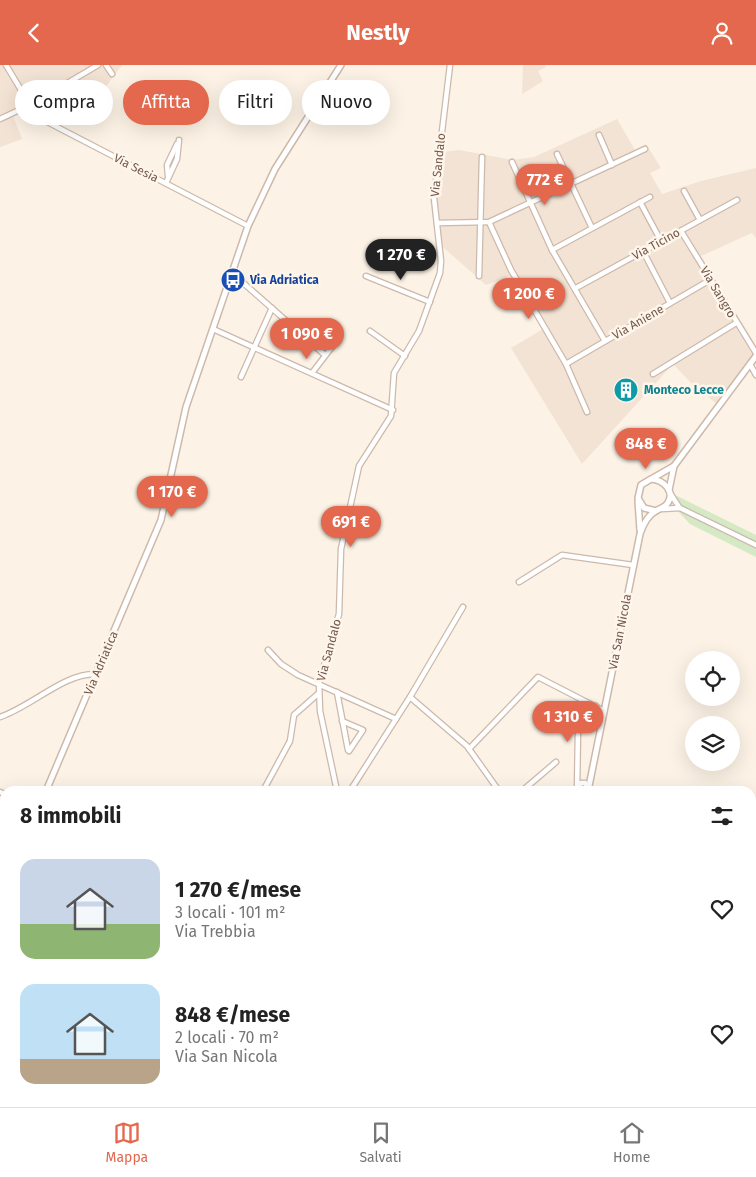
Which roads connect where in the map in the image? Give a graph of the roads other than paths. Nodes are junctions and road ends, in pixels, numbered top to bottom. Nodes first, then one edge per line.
1 (6, 65) edge
2 (98, 65) edge
3 (106, 65) edge
4 (341, 65) edge
5 (450, 65) edge
6 (112, 74) dead end
7 (72, 80) edge
8 (15, 82) edge
9 (15, 112) edge
10 (0, 119) edge
11 (53, 125) edge
12 (598, 135) dead end
13 (645, 149) dead end
14 (557, 154) dead end
15 (482, 157) dead end
16 (512, 162) dead end
17 (612, 165) junction
18 (169, 177) junction
19 (166, 183) junction
20 (571, 183) junction
21 (684, 191) dead end
22 (650, 197) dead end
23 (737, 200) dead end
24 (530, 202) junction
25 (640, 202) junction
26 (700, 220) junction
27 (489, 222) junction
28 (437, 223) junction
29 (481, 223) junction
30 (248, 226) junction
31 (592, 228) junction
32 (681, 231) junction
33 (661, 241) junction
34 (552, 250) junction
35 (643, 251) junction
36 (232, 273) junction
37 (366, 276) dead end
38 (479, 277) dead end
39 (710, 280) junction
40 (576, 288) junction
41 (430, 302) junction
42 (670, 303) junction
43 (272, 308) junction
44 (736, 323) junction
45 (212, 329) junction
46 (370, 331) dead end
47 (605, 341) junction
48 (335, 343) dead end
49 (254, 347) junction
50 (756, 354) edge
51 (324, 355) junction
52 (405, 356) junction
53 (566, 363) junction
54 (750, 364) junction
55 (312, 373) junction
56 (652, 374) dead end
57 (756, 375) edge
58 (242, 377) dead end
59 (393, 410) junction
60 (587, 412) dead end
61 (674, 466) junction
62 (652, 479) junction
63 (669, 491) junction
64 (638, 498) junction
65 (680, 508) junction
66 (658, 510) junction
67 (640, 534) junction
68 (756, 545) edge
69 (634, 565) junction
70 (520, 582) dead end
71 (463, 607) dead end
72 (268, 651) dead end
73 (96, 674) junction
74 (320, 683) junction
75 (337, 692) junction
76 (319, 693) junction
77 (410, 697) junction
78 (596, 707) junction
79 (604, 711) junction
80 (0, 717) edge
81 (396, 719) junction
82 (342, 721) junction
83 (469, 749) junction
84 (556, 762) dead end
85 (48, 786) edge
86 (266, 786) edge
87 (336, 786) edge
88 (353, 786) edge
89 (495, 786) edge
90 (528, 786) edge
91 (577, 786) edge
92 (589, 786) edge

1 - 8 street
2 - 7 street
3 - 6 street
4 - 30 street, Via Adriatica
5 - 28 street, Via Sandalo
9 - 10 street
11 - 19 street, Via Sesia
12 - 17 street
13 - 17 street
14 - 20 street
15 - 29 street
16 - 24 street
17 - 20 street
18 - 18 street
18 - 19 street
19 - 30 street, Via Sesia
20 - 24 street
20 - 31 street
21 - 26 street
22 - 25 street
23 - 26 street, Via Ticino
24 - 27 street
24 - 34 street
25 - 31 street
25 - 33 street
26 - 32 street, Via Ticino
27 - 29 street
27 - 53 street
28 - 29 street
28 - 41 street, Via Sandalo
29 - 38 street
30 - 36 street, Via Adriatica
31 - 34 street
32 - 33 street, Via Ticino
32 - 39 street, Via Sangro
33 - 35 street, Via Ticino
34 - 40 street
35 - 40 street, Via Ticino
35 - 42 street
36 - 43 street
36 - 45 street, Via Adriatica
37 - 41 street
39 - 42 street, Via Aniene
39 - 44 street, Via Sangro
40 - 47 street
41 - 52 street, Via Sandalo
42 - 47 street, Via Aniene
43 - 49 street
43 - 51 street
44 - 50 street, Via Sangro
44 - 56 street
45 - 49 street
45 - 73 street, Via Adriatica
46 - 52 street
47 - 53 street, Via Aniene
48 - 51 street
49 - 55 street
49 - 58 street
50 - 54 street, Via San Nicola
51 - 55 street
52 - 59 street, Via Sandalo
53 - 60 street
54 - 57 street
54 - 61 street, Via San Nicola
55 - 59 street
59 - 74 street, Via Sandalo
61 - 62 street, Via San Nicola
61 - 63 street, Via San Nicola
62 - 63 street
62 - 64 street, Via San Nicola
63 - 65 street
63 - 66 street, Via San Nicola
64 - 66 street
64 - 67 street, Via San Nicola
65 - 66 street
65 - 68 street
66 - 67 street, Via San Nicola
67 - 69 street, Via San Nicola
69 - 70 street
69 - 79 street, Via San Nicola
71 - 77 street
72 - 74 street
73 - 80 street
73 - 85 street, Via Adriatica
74 - 75 street
74 - 76 street, Via Sandalo
75 - 81 street
75 - 82 street
76 - 86 street, Via Sandalo
76 - 87 street
77 - 81 street
77 - 83 street
78 - 79 street
78 - 83 street
78 - 91 street, Via San Nicola
79 - 92 street, Via San Nicola
81 - 88 street
82 - 82 street
83 - 89 street
84 - 90 street

